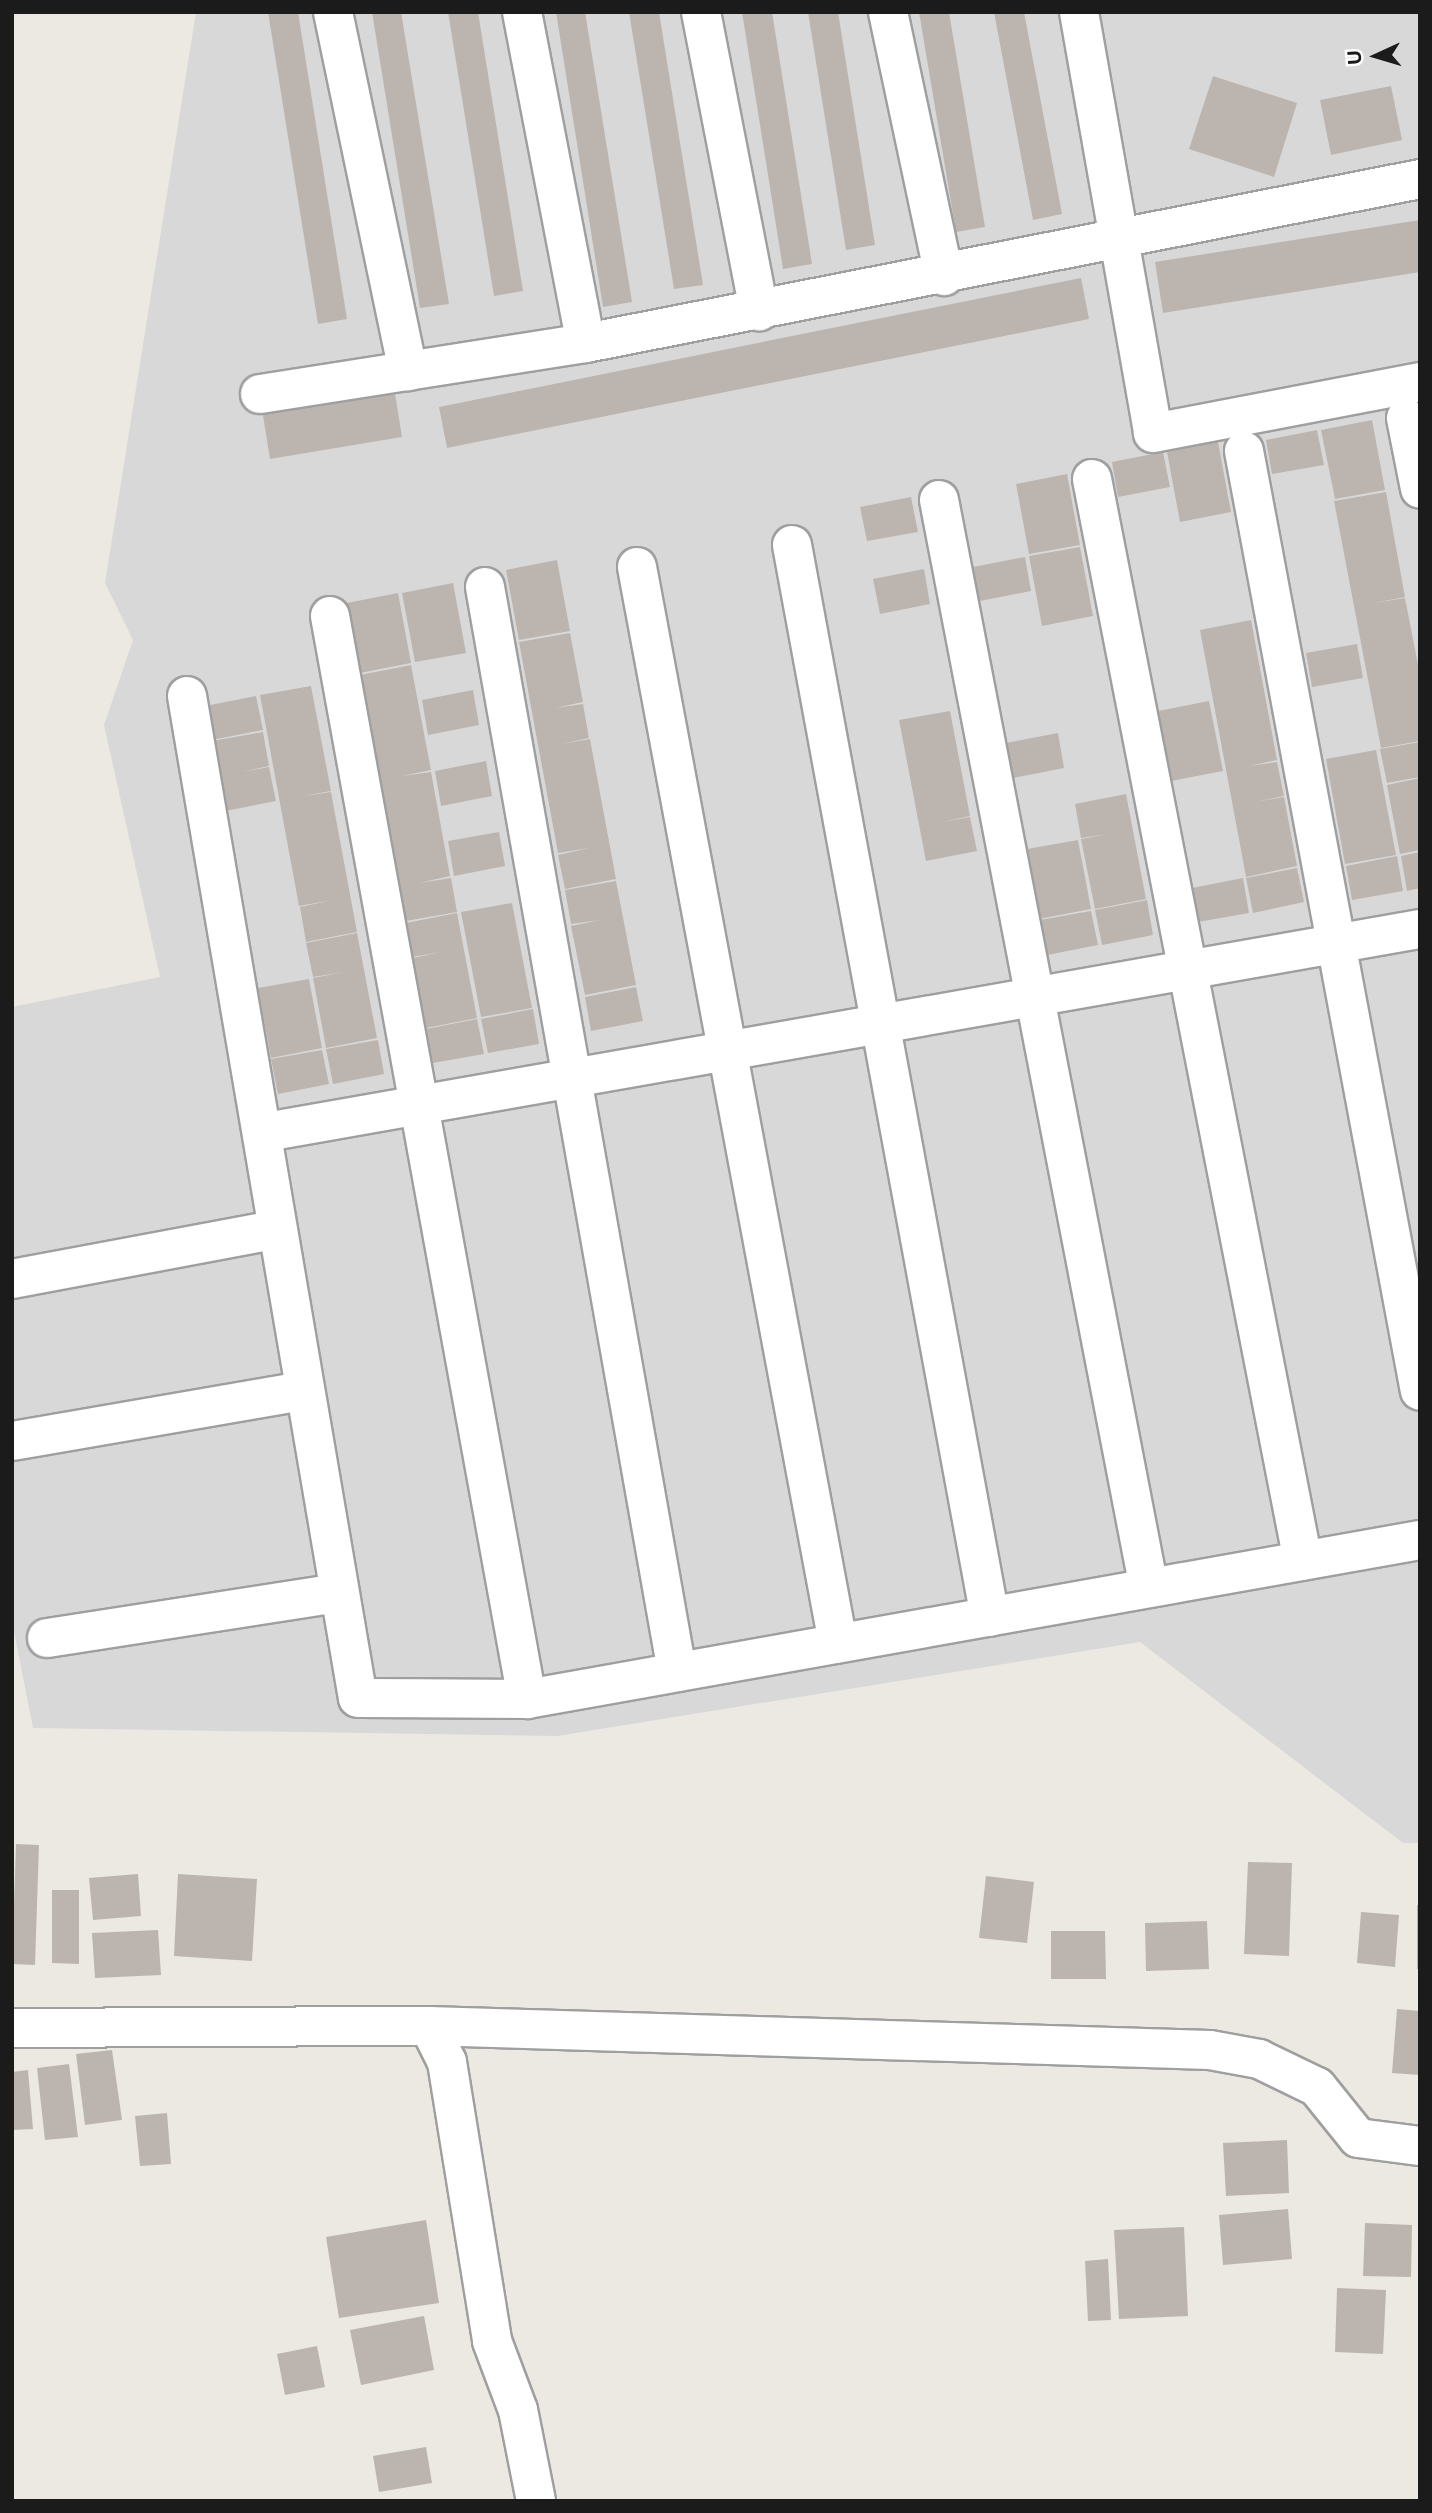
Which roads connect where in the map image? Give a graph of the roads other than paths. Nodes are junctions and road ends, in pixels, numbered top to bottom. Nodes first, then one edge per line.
1 (333, 12) edge
2 (522, 12) edge
3 (701, 12) edge
4 (888, 12) edge
5 (1079, 12) edge
6 (1420, 179) edge
7 (1122, 239) junction
8 (944, 276) junction
9 (759, 311) junction
10 (586, 343) junction
11 (408, 371) junction
12 (1420, 382) edge
13 (260, 394) dead end
14 (1406, 418) dead end
15 (1244, 450) dead end
16 (1093, 479) dead end
17 (1420, 489) edge
18 (939, 500) dead end
19 (792, 545) dead end
20 (638, 568) dead end
21 (485, 587) dead end
22 (330, 616) dead end
23 (187, 696) dead end
24 (1420, 929) edge
25 (1337, 945) junction
26 (1185, 969) junction
27 (1032, 997) junction
28 (882, 1026) junction
29 (727, 1055) junction
30 (569, 1082) junction
31 (421, 1106) junction
32 (266, 1132) junction
33 (274, 1230) junction
34 (12, 1279) edge
35 (303, 1391) junction
36 (1420, 1391) edge
37 (13, 1441) edge
38 (1420, 1540) edge
39 (1303, 1561) junction
40 (1149, 1588) junction
41 (339, 1593) junction
42 (990, 1617) junction
43 (47, 1638) dead end
44 (838, 1643) junction
45 (677, 1672) junction
46 (527, 1699) junction
47 (429, 2026) junction
48 (12, 2028) edge
49 (1420, 2146) edge
50 (536, 2501) edge

1 - 11 street
2 - 10 street
3 - 9 street
4 - 8 street
5 - 7 street
6 - 7 street
7 - 8 street
7 - 12 street
8 - 9 street
9 - 10 street
10 - 11 street
11 - 13 street
14 - 17 street
15 - 25 street
16 - 26 street
18 - 27 street
19 - 28 street
20 - 29 street
21 - 30 street
22 - 31 street
23 - 32 street
24 - 25 street
25 - 26 street
25 - 36 street
26 - 27 street
26 - 39 street
27 - 28 street
27 - 40 street
28 - 29 street
28 - 42 street
29 - 30 street
29 - 44 street
30 - 31 street
30 - 45 street
31 - 32 street
31 - 46 street
32 - 33 street
33 - 34 street
33 - 35 street
35 - 37 street
35 - 41 street
38 - 39 street
39 - 40 street
40 - 42 street
41 - 43 street
41 - 46 street
42 - 44 street
44 - 45 street
45 - 46 street
47 - 48 street
47 - 49 street
47 - 50 street

